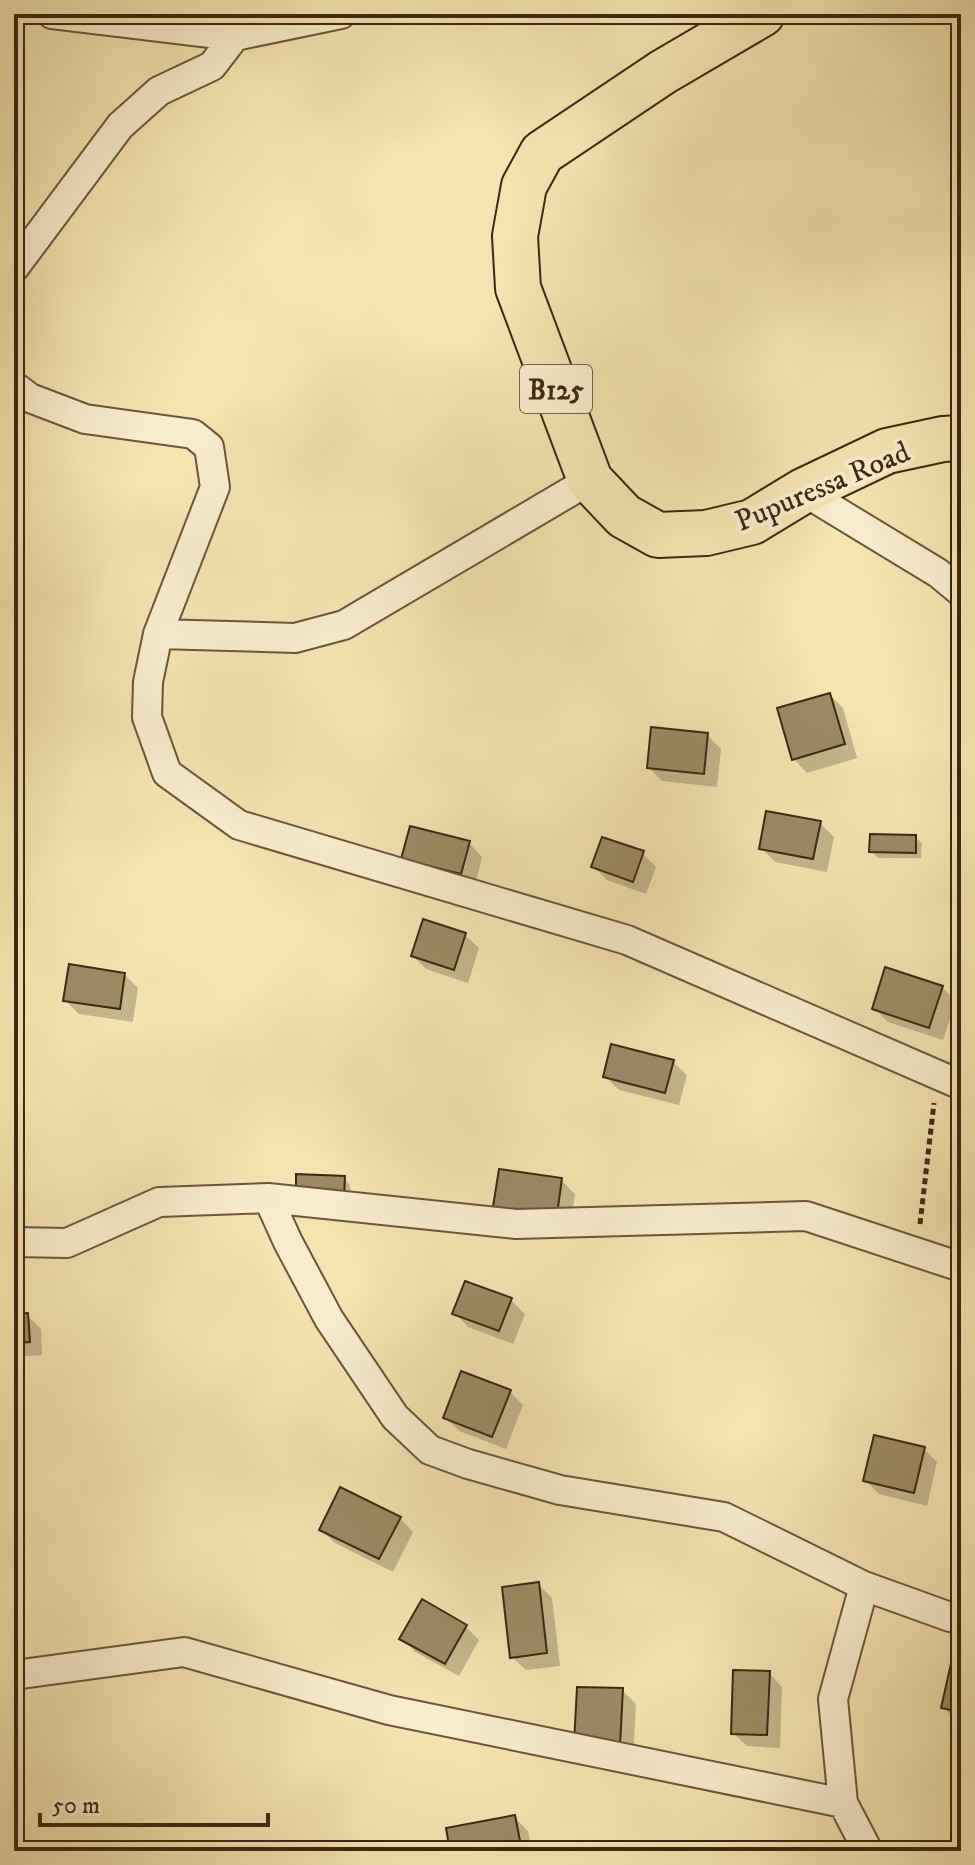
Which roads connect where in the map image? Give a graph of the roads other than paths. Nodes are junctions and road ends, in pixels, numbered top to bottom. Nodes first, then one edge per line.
1 (52, 14) edge
2 (341, 14) edge
3 (762, 14) edge
4 (235, 36) junction
5 (14, 268) edge
6 (14, 386) edge
7 (961, 438) edge
8 (590, 480) junction
9 (803, 491) junction
10 (961, 592) edge
11 (158, 634) junction
12 (949, 1080) edge
13 (268, 1198) junction
14 (14, 1242) edge
15 (961, 1267) edge
16 (864, 1586) junction
17 (961, 1618) edge
18 (14, 1675) edge
19 (843, 1803) junction
20 (868, 1851) edge

1 - 4 street
2 - 4 street
3 - 8 main road, Pupuressa Road / B125
4 - 5 street
6 - 11 street
7 - 9 main road, Pupuressa Road / B125
8 - 9 main road, Pupuressa Road / B125
8 - 11 street
9 - 10 street
11 - 12 street
13 - 14 street
13 - 15 street
13 - 16 street
16 - 17 street
16 - 19 street
18 - 19 street
19 - 20 street

